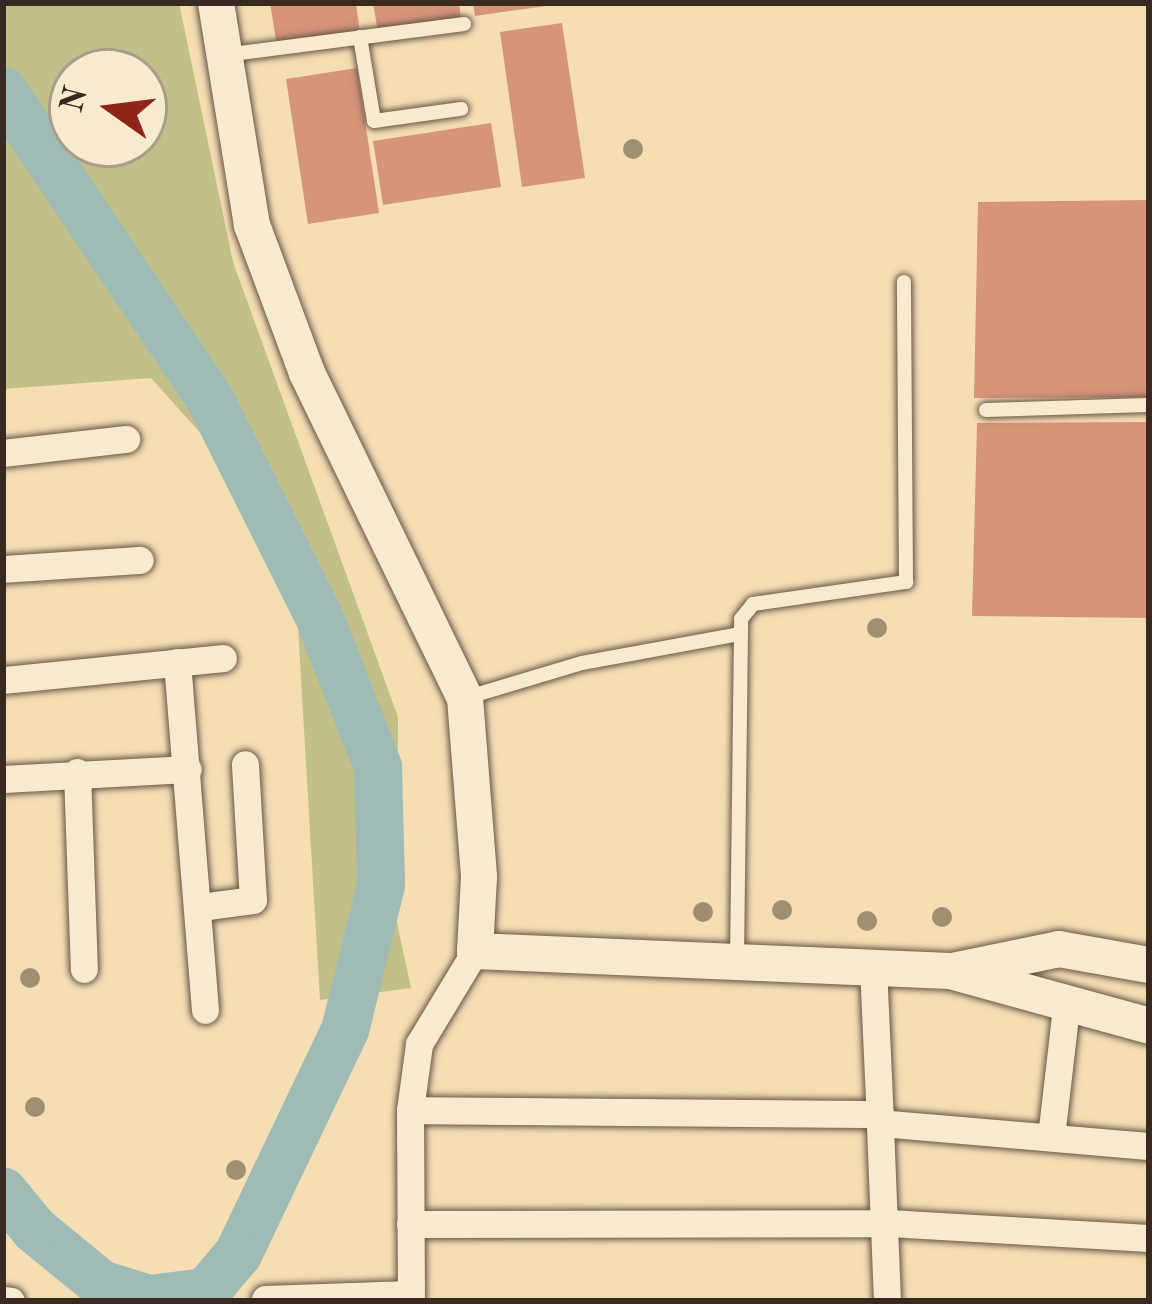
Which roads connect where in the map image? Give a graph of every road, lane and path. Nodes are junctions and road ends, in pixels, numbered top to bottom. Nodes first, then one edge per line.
1 (216, 3) edge
2 (464, 24) dead end
3 (360, 37) junction
4 (224, 55) junction
5 (461, 109) dead end
6 (904, 282) dead end
7 (1149, 405) edge
8 (986, 410) dead end
9 (126, 439) dead end
10 (3, 453) edge
11 (140, 560) dead end
12 (3, 569) edge
13 (740, 634) junction
14 (223, 658) dead end
15 (177, 662) junction
16 (3, 680) edge
17 (465, 698) junction
18 (245, 764) dead end
19 (188, 769) junction
20 (77, 772) junction
21 (3, 778) edge
22 (200, 907) junction
23 (475, 951) junction
24 (737, 965) junction
25 (1149, 965) edge
26 (873, 967) junction
27 (84, 969) dead end
28 (950, 971) junction
29 (1066, 1008) junction
30 (205, 1010) dead end
31 (1149, 1027) edge
32 (410, 1110) junction
33 (880, 1118) junction
34 (1052, 1137) junction
35 (1149, 1146) edge
36 (889, 1223) junction
37 (410, 1224) junction
38 (1149, 1238) edge
39 (410, 1298) edge
40 (265, 1299) edge
41 (887, 1301) edge

1 - 4 street
2 - 3 lane
3 - 4 lane
3 - 5 lane
4 - 17 street
6 - 13 lane
7 - 8 lane
9 - 10 street
11 - 12 street
13 - 17 lane
13 - 24 lane
14 - 15 street
15 - 16 street
15 - 19 street
17 - 23 street
18 - 22 street
19 - 20 street
19 - 22 street
20 - 21 street
20 - 27 street
22 - 30 street
23 - 24 street
23 - 32 street
24 - 26 street
25 - 28 street
26 - 28 street
26 - 33 street
28 - 29 street
29 - 31 street
29 - 34 street
32 - 33 street
32 - 37 street
33 - 34 street
33 - 36 street
34 - 35 street
36 - 37 street
36 - 38 street
36 - 41 street
37 - 39 street
39 - 40 street

